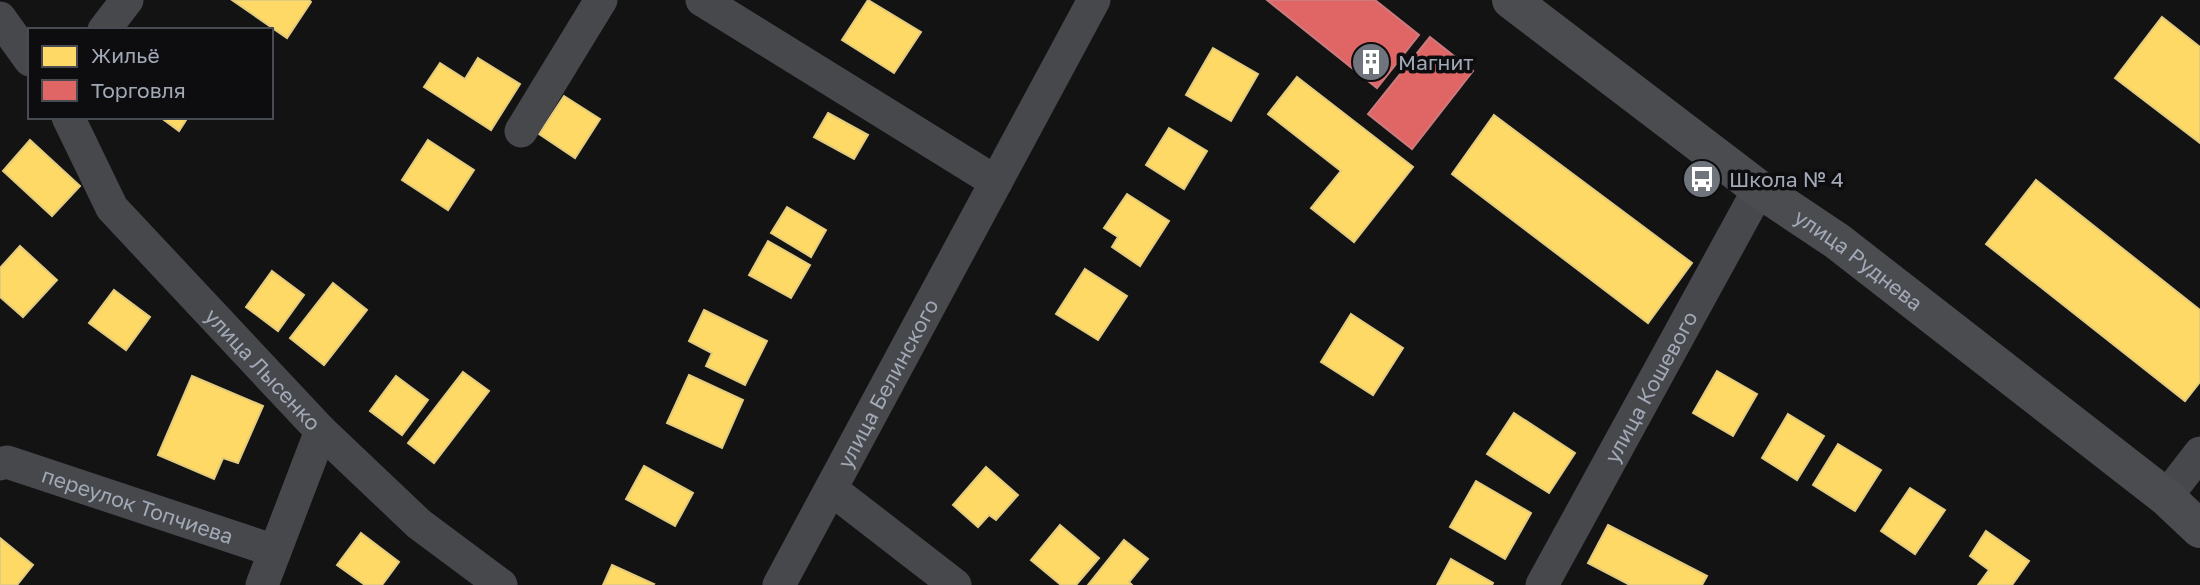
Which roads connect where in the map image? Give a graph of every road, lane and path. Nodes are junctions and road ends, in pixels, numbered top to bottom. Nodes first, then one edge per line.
1 (127, 0) edge
2 (601, 0) edge
3 (702, 0) edge
4 (1094, 0) edge
5 (1511, 0) edge
6 (0, 18) edge
7 (106, 28) edge
8 (28, 57) edge
9 (69, 119) edge
10 (521, 131) dead end
11 (996, 182) junction
12 (1759, 189) junction
13 (321, 431) junction
14 (2200, 453) edge
15 (0, 464) edge
16 (831, 489) junction
17 (2166, 497) junction
18 (2200, 529) edge
19 (275, 551) junction
20 (262, 585) edge
21 (500, 585) edge
22 (779, 585) edge
23 (955, 585) edge
24 (1542, 585) edge

1 - 7 street
2 - 10 street
3 - 11 street
4 - 11 street, улица Белинского
5 - 12 street, улица Руднева
6 - 8 street
9 - 13 street, улица Лысенко
11 - 16 street, улица Белинского
12 - 17 street, улица Руднева
12 - 24 street, улица Кошевого
13 - 19 street
13 - 21 street, улица Лысенко
14 - 17 street
15 - 19 street, переулок Топчиева
16 - 22 street, улица Белинского
16 - 23 street
17 - 18 street, улица Руднева
19 - 20 street

